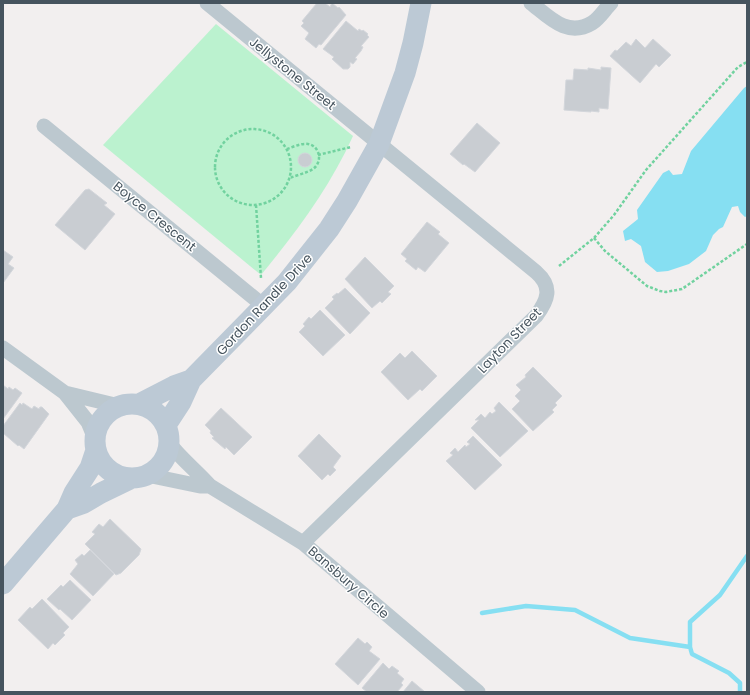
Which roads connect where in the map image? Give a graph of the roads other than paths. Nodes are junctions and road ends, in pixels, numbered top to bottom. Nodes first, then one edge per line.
1 (207, 3) edge
2 (421, 3) edge
3 (531, 3) edge
4 (611, 3) edge
5 (44, 126) dead end
6 (379, 144) junction
7 (265, 307) junction
8 (3, 348) edge
9 (191, 380) junction
10 (65, 393) junction
11 (129, 405) junction
12 (168, 434) junction
13 (96, 444) junction
14 (140, 476) junction
15 (210, 486) junction
16 (67, 509) junction
17 (303, 543) junction
18 (3, 584) edge
19 (478, 692) edge

1 - 6 street, Jellystone Street
2 - 6 street, Gordon Randle Drive
3 - 4 street
5 - 7 street, Boyce Crescent
6 - 7 street, Gordon Randle Drive
6 - 17 street, Layton Street
7 - 9 street, Gordon Randle Drive
8 - 10 street
9 - 11 street, Gordon Randle Drive
9 - 12 street, Gordon Randle Drive
10 - 11 street
10 - 13 street
11 - 12 street
11 - 13 street
12 - 14 street
12 - 15 street, Bansbury Circle
13 - 14 street
13 - 16 street
14 - 15 street, Bansbury Circle
14 - 16 street
15 - 17 street, Bansbury Circle
16 - 18 street
17 - 19 street, Bansbury Circle

